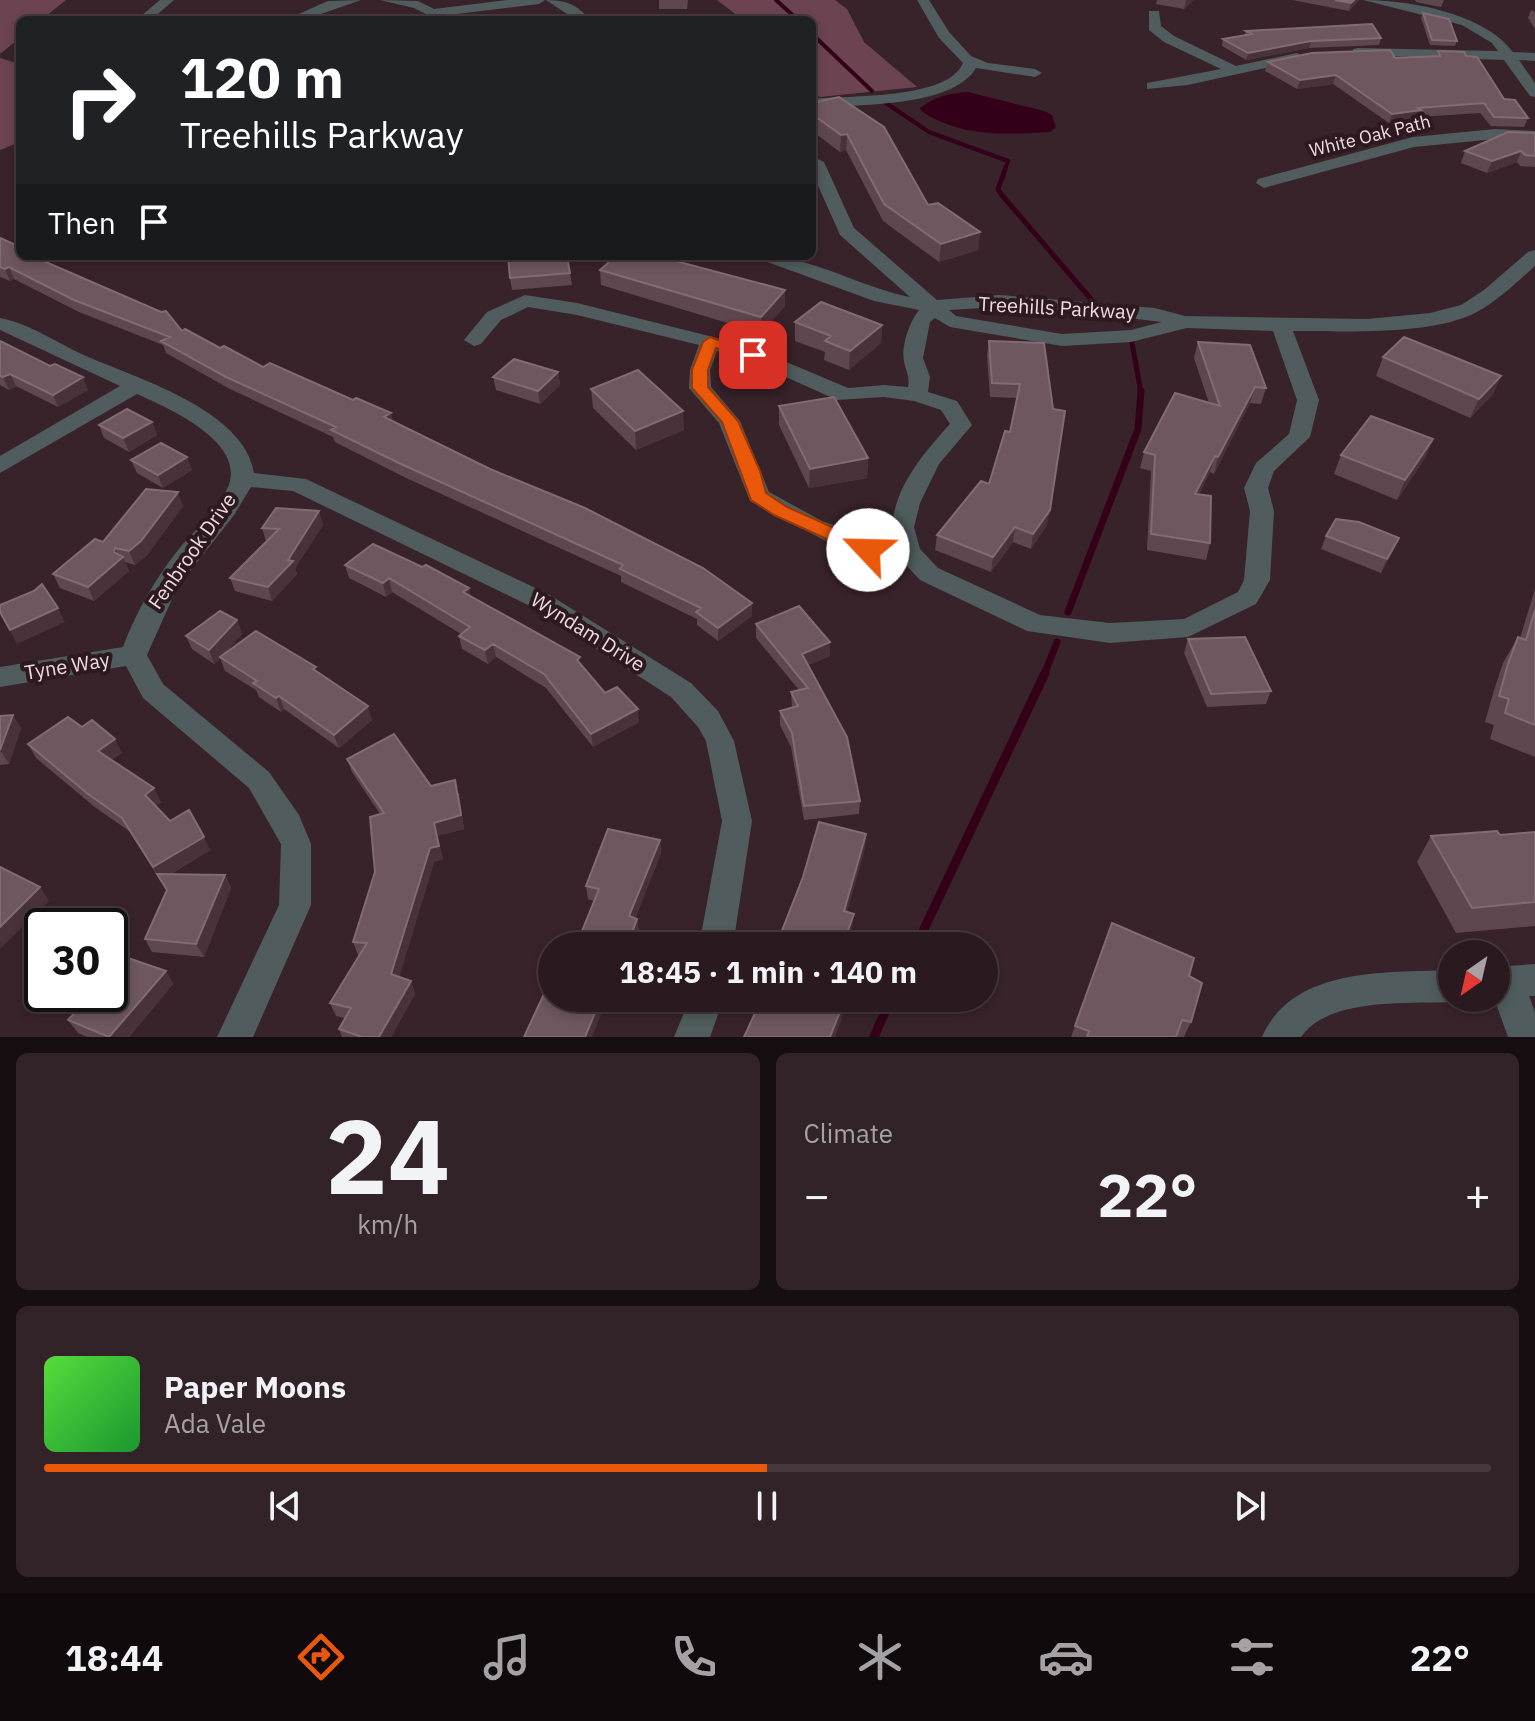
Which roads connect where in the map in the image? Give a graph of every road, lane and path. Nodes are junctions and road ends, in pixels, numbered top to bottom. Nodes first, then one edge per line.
1 (168, 0) edge
2 (355, 0) edge
3 (386, 0) edge
4 (539, 0) edge
5 (552, 0) edge
6 (923, 0) edge
7 (1369, 0) edge
8 (432, 13) junction
9 (1154, 14) dead end
10 (148, 16) edge
11 (302, 16) edge
12 (420, 16) edge
13 (579, 16) edge
14 (1337, 54) edge
15 (1309, 55) edge
16 (1508, 56) junction
17 (1535, 57) edge
18 (971, 62) junction
19 (1232, 69) junction
20 (1035, 73) dead end
21 (1152, 86) dead end
22 (1535, 93) edge
23 (816, 104) edge
24 (1535, 136) edge
25 (1413, 142) junction
26 (1434, 158) dead end
27 (816, 162) edge
28 (1264, 183) dead end
29 (1535, 256) edge
30 (780, 260) edge
31 (929, 306) junction
32 (1184, 322) junction
33 (0, 324) edge
34 (1281, 325) junction
35 (474, 340) dead end
36 (710, 342) junction
37 (135, 386) junction
38 (917, 395) junction
39 (0, 466) edge
40 (242, 479) junction
41 (914, 559) junction
42 (134, 655) junction
43 (0, 677) edge
44 (718, 932) edge
45 (1513, 982) edge
46 (1438, 987) edge
47 (702, 1012) edge
48 (235, 1037) edge
49 (692, 1037) edge
50 (1280, 1037) edge
51 (1526, 1037) edge

1 - 10 street
2 - 11 street
3 - 8 street
4 - 8 street
5 - 13 street
6 - 18 street
7 - 16 street
8 - 12 street
9 - 19 street
14 - 16 street
15 - 19 street
16 - 17 street
16 - 22 street
18 - 20 street
18 - 23 street
19 - 21 street
24 - 25 street, White Oak Path
25 - 26 street
25 - 28 street, White Oak Path
27 - 31 street, Treehills Parkway
29 - 34 street, Treehills Parkway
30 - 31 street, Treehills Parkway
31 - 32 street, Treehills Parkway
31 - 32 street, Treehills Parkway
31 - 38 street
32 - 34 street, Treehills Parkway
33 - 37 street, Fenbrook Drive
34 - 41 street
35 - 36 street
36 - 38 street
36 - 41 street
37 - 39 street
37 - 40 street, Fenbrook Drive
38 - 41 street
40 - 42 street, Fenbrook Drive
40 - 44 street, Wyndam Drive
42 - 43 street, Tyne Way
42 - 48 street
45 - 51 street
46 - 50 street
47 - 49 street

